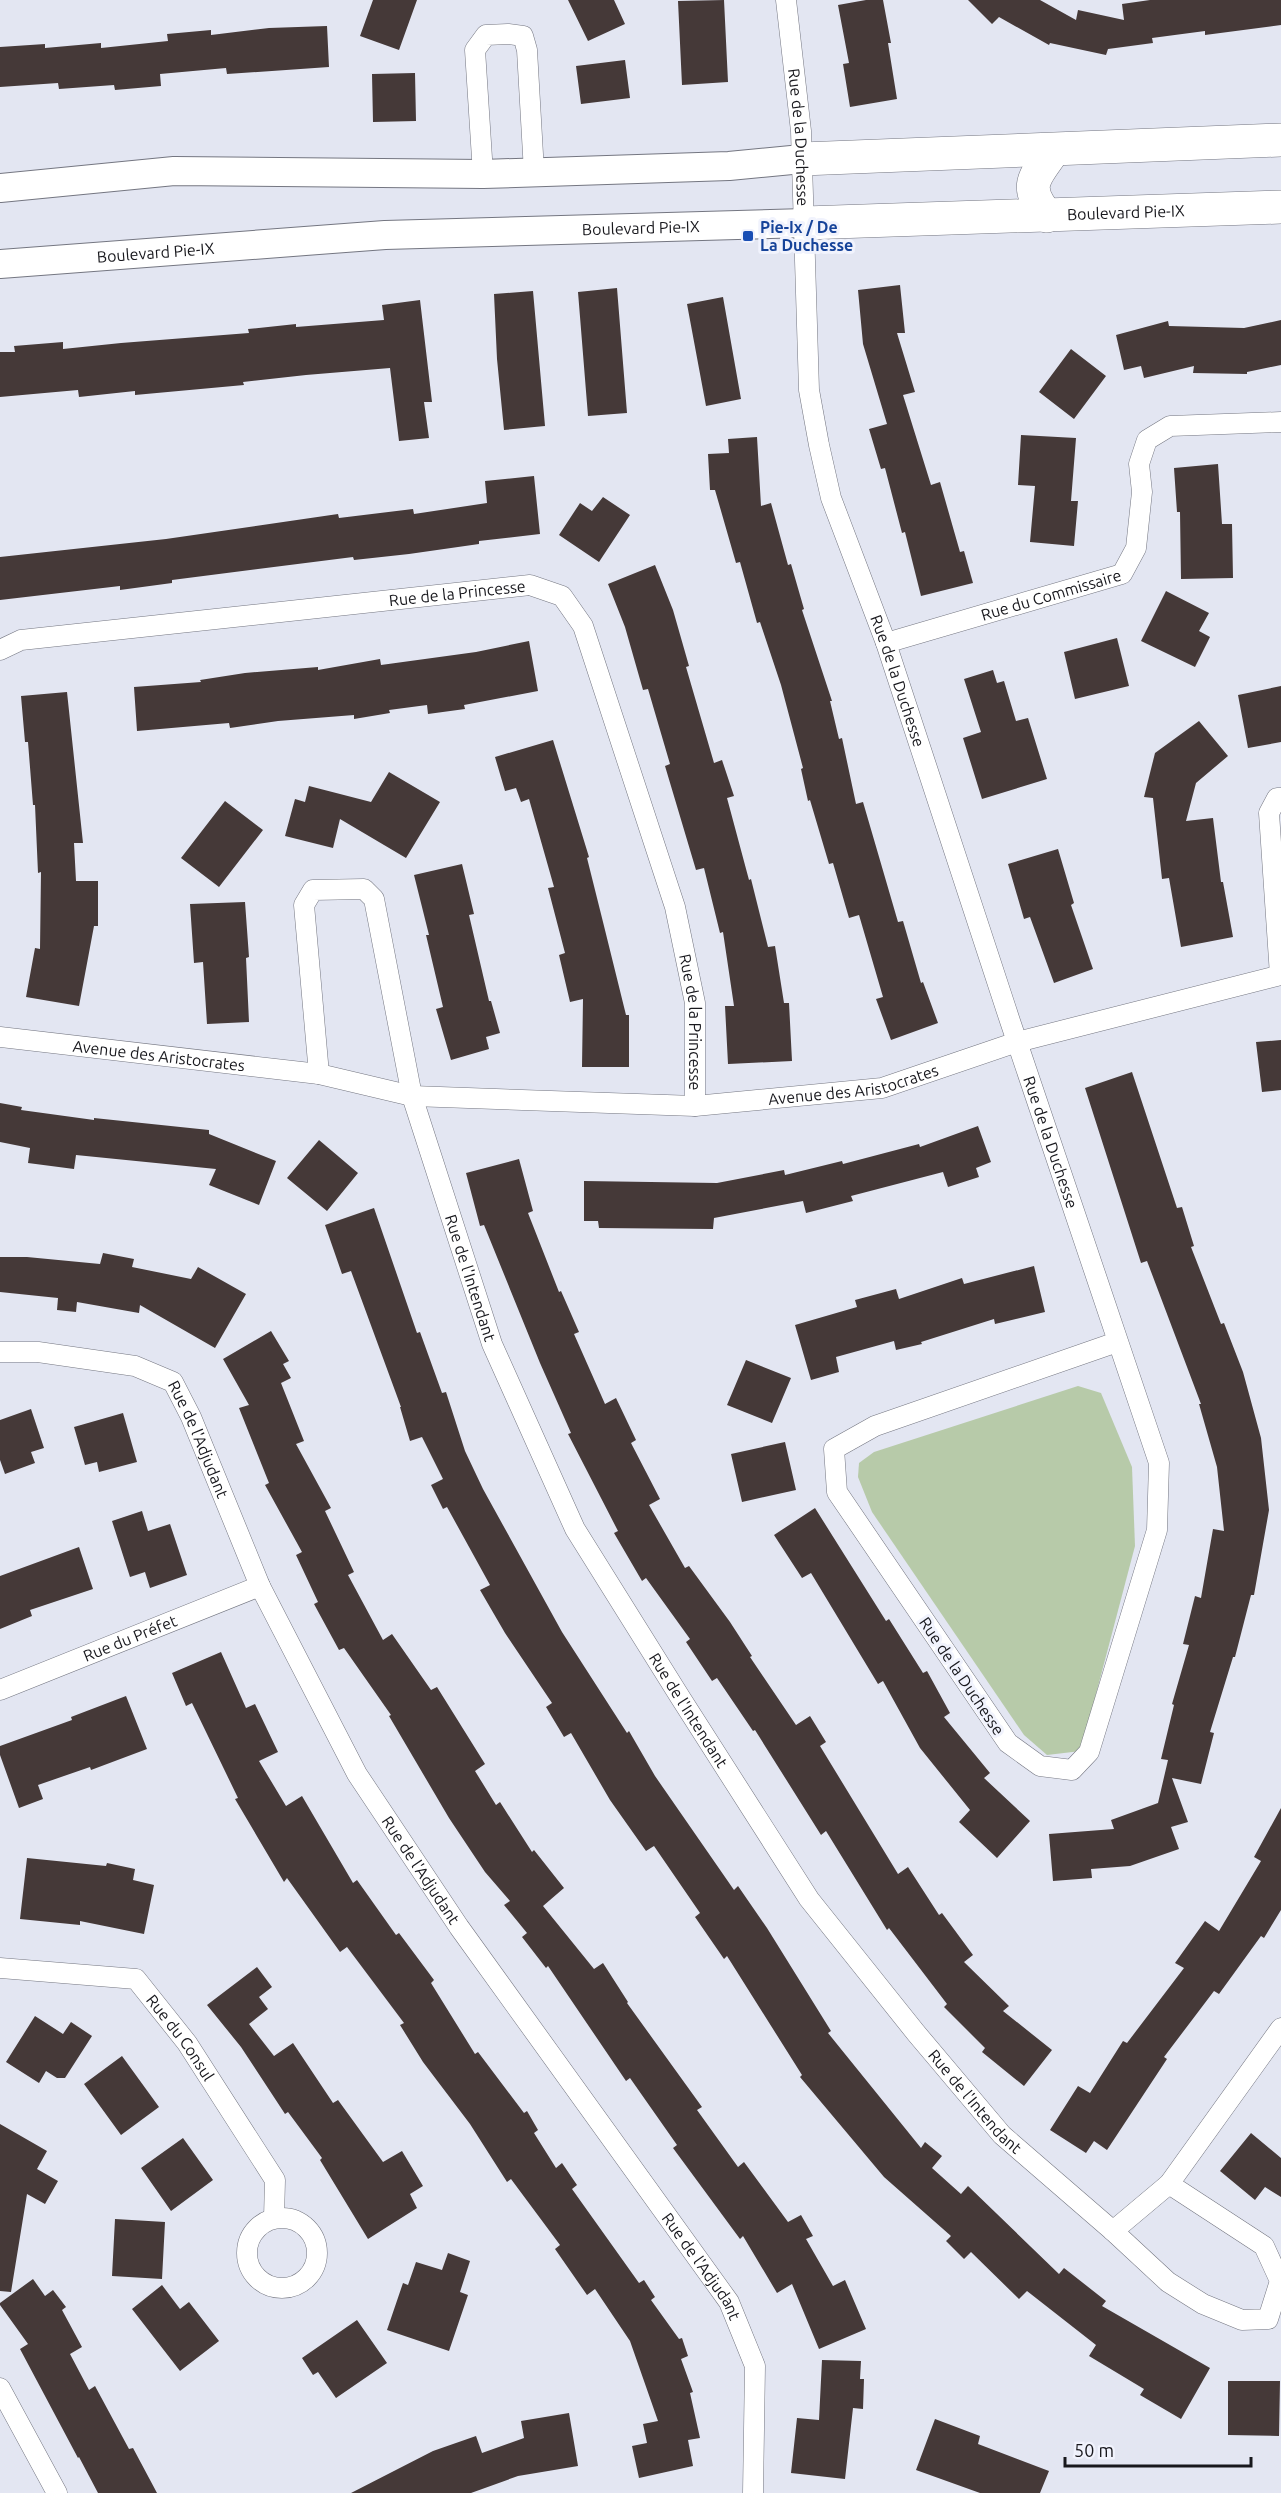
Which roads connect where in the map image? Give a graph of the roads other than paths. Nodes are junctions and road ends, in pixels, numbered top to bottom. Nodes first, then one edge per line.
1 (786, 0) edge
2 (1281, 140) edge
3 (1053, 151) junction
4 (802, 159) junction
5 (534, 172) junction
6 (483, 174) junction
7 (0, 188) edge
8 (1281, 207) edge
9 (1047, 216) junction
10 (805, 223) junction
11 (0, 264) edge
12 (1281, 422) edge
13 (886, 643) junction
14 (0, 650) edge
15 (1281, 798) edge
16 (1281, 975) edge
17 (0, 1037) edge
18 (1017, 1042) junction
19 (319, 1074) junction
20 (412, 1096) junction
21 (695, 1106) junction
22 (1117, 1342) junction
23 (0, 1352) edge
24 (260, 1586) junction
25 (0, 1690) edge
26 (0, 1968) edge
27 (1281, 2028) edge
28 (1169, 2184) junction
29 (274, 2218) dead end
30 (1113, 2231) junction
31 (0, 2388) edge
32 (57, 2493) edge
33 (753, 2493) edge

1 - 4 street, Rue de la Duchesse
2 - 3 highway
3 - 4 highway
3 - 9 highway
4 - 5 street
4 - 10 street, Rue de la Duchesse
5 - 6 street
5 - 6 street
6 - 7 street
8 - 9 highway, Boulevard Pie-IX
9 - 10 highway, Boulevard Pie-IX
10 - 11 street, Boulevard Pie-IX
10 - 13 street, Rue de la Duchesse
12 - 13 street, Rue du Commissaire
13 - 18 street, Rue de la Duchesse
14 - 21 street, Rue de la Princesse
15 - 16 street, Avenue des Aristocrates
16 - 18 street, Avenue des Aristocrates
17 - 19 street, Avenue des Aristocrates
18 - 21 street, Avenue des Aristocrates
18 - 22 street, Rue de la Duchesse
19 - 20 street, Avenue des Aristocrates
19 - 20 street
20 - 21 street, Avenue des Aristocrates
20 - 30 street, Rue de l'Intendant
22 - 22 street, Rue de la Duchesse
23 - 24 street, Rue de l'Adjudant
24 - 25 street, Rue du Préfet
24 - 33 street, Rue de l'Adjudant
26 - 29 street, Rue du Consul
27 - 28 street
28 - 30 street
28 - 30 street, Rue de l'Intendant
31 - 32 street

